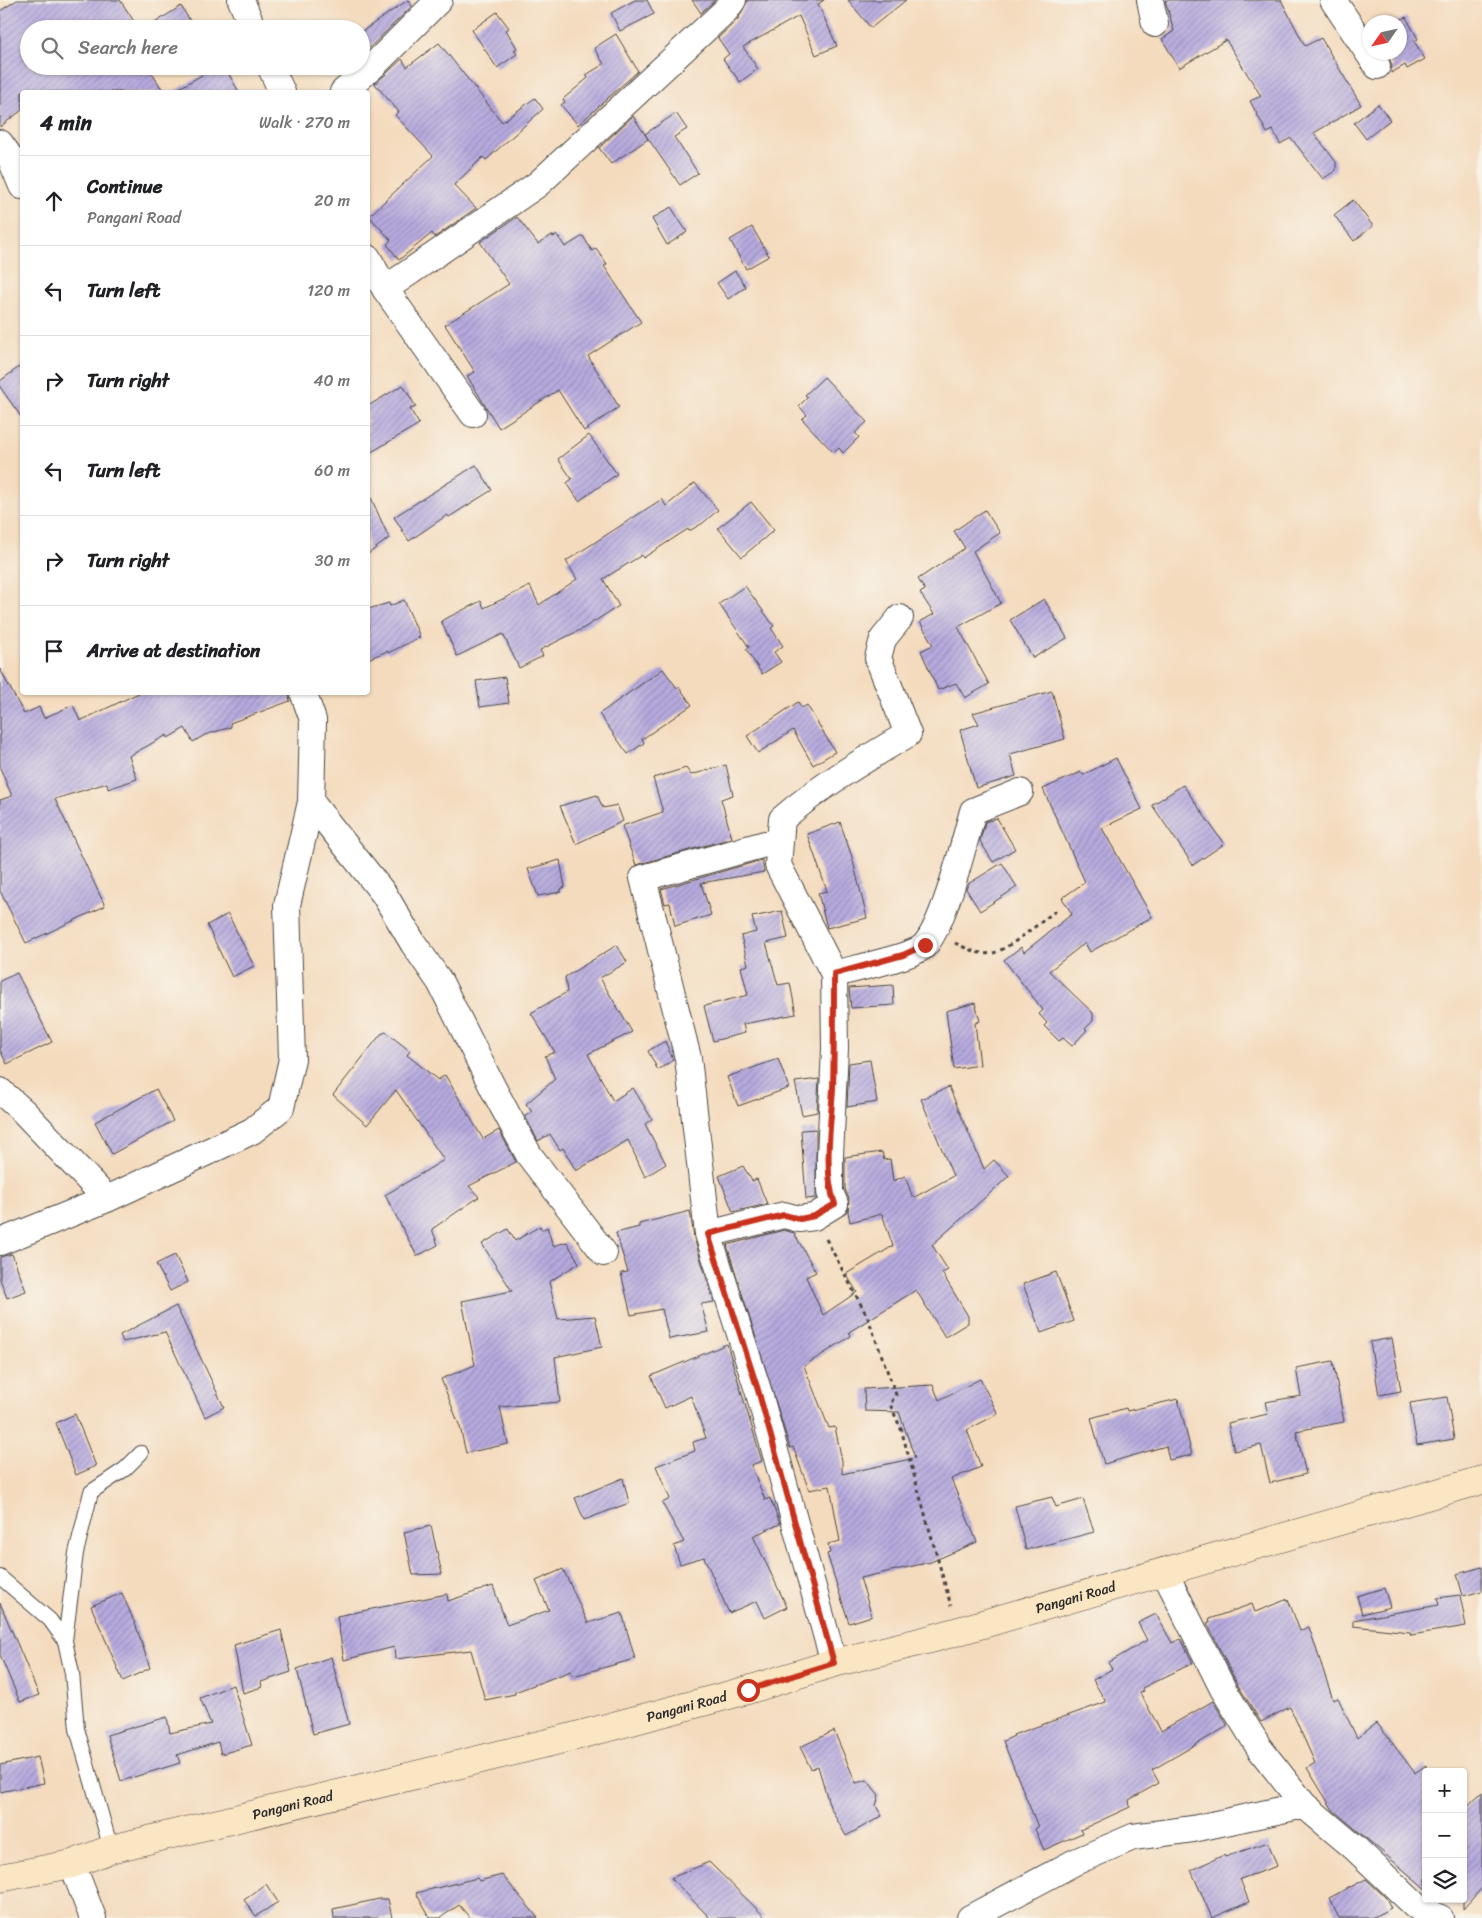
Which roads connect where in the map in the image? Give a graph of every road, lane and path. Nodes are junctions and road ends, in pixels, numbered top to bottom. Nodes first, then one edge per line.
1 (241, 0) edge
2 (439, 0) edge
3 (733, 0) edge
4 (1333, 0) edge
5 (250, 20) edge
6 (1377, 66) dead end
7 (370, 69) edge
8 (274, 75) edge
9 (363, 75) edge
10 (281, 90) edge
11 (345, 90) edge
12 (0, 143) edge
13 (20, 181) edge
14 (370, 262) edge
15 (385, 288) junction
16 (473, 414) dead end
17 (900, 618) dead end
18 (304, 695) edge
19 (1020, 792) dead end
20 (311, 802) junction
21 (779, 843) junction
22 (1058, 909) dead end
23 (925, 945) junction
24 (834, 974) junction
25 (0, 1091) edge
26 (107, 1199) junction
27 (814, 1216) junction
28 (708, 1234) junction
29 (0, 1242) edge
30 (604, 1253) dead end
31 (141, 1453) dead end
32 (1482, 1480) edge
33 (1164, 1570) junction
34 (0, 1577) edge
35 (958, 1631) junction
36 (65, 1641) junction
37 (834, 1663) junction
38 (1304, 1805) junction
39 (111, 1849) junction
40 (72, 1864) junction
41 (0, 1878) edge
42 (93, 1918) edge
43 (970, 1918) edge
44 (1440, 1918) edge

1 - 5 street
2 - 7 street
3 - 15 street
4 - 6 street
8 - 10 street
9 - 11 street
12 - 13 street
14 - 15 street
15 - 16 street
17 - 21 street
18 - 20 street
19 - 23 street
20 - 26 street
20 - 30 street
21 - 24 street
21 - 28 street
22 - 23 path
23 - 24 street
24 - 27 street
25 - 26 street
26 - 29 street
27 - 28 street
27 - 35 path
28 - 37 street
31 - 36 lane
32 - 33 main road, Pangani Road
33 - 35 main road, Pangani Road
33 - 38 street
34 - 36 lane
35 - 37 main road, Pangani Road
36 - 39 lane
37 - 39 main road, Pangani Road
38 - 43 street
38 - 44 street
39 - 40 main road, Pangani Road
40 - 41 main road, Pangani Road
40 - 42 street

